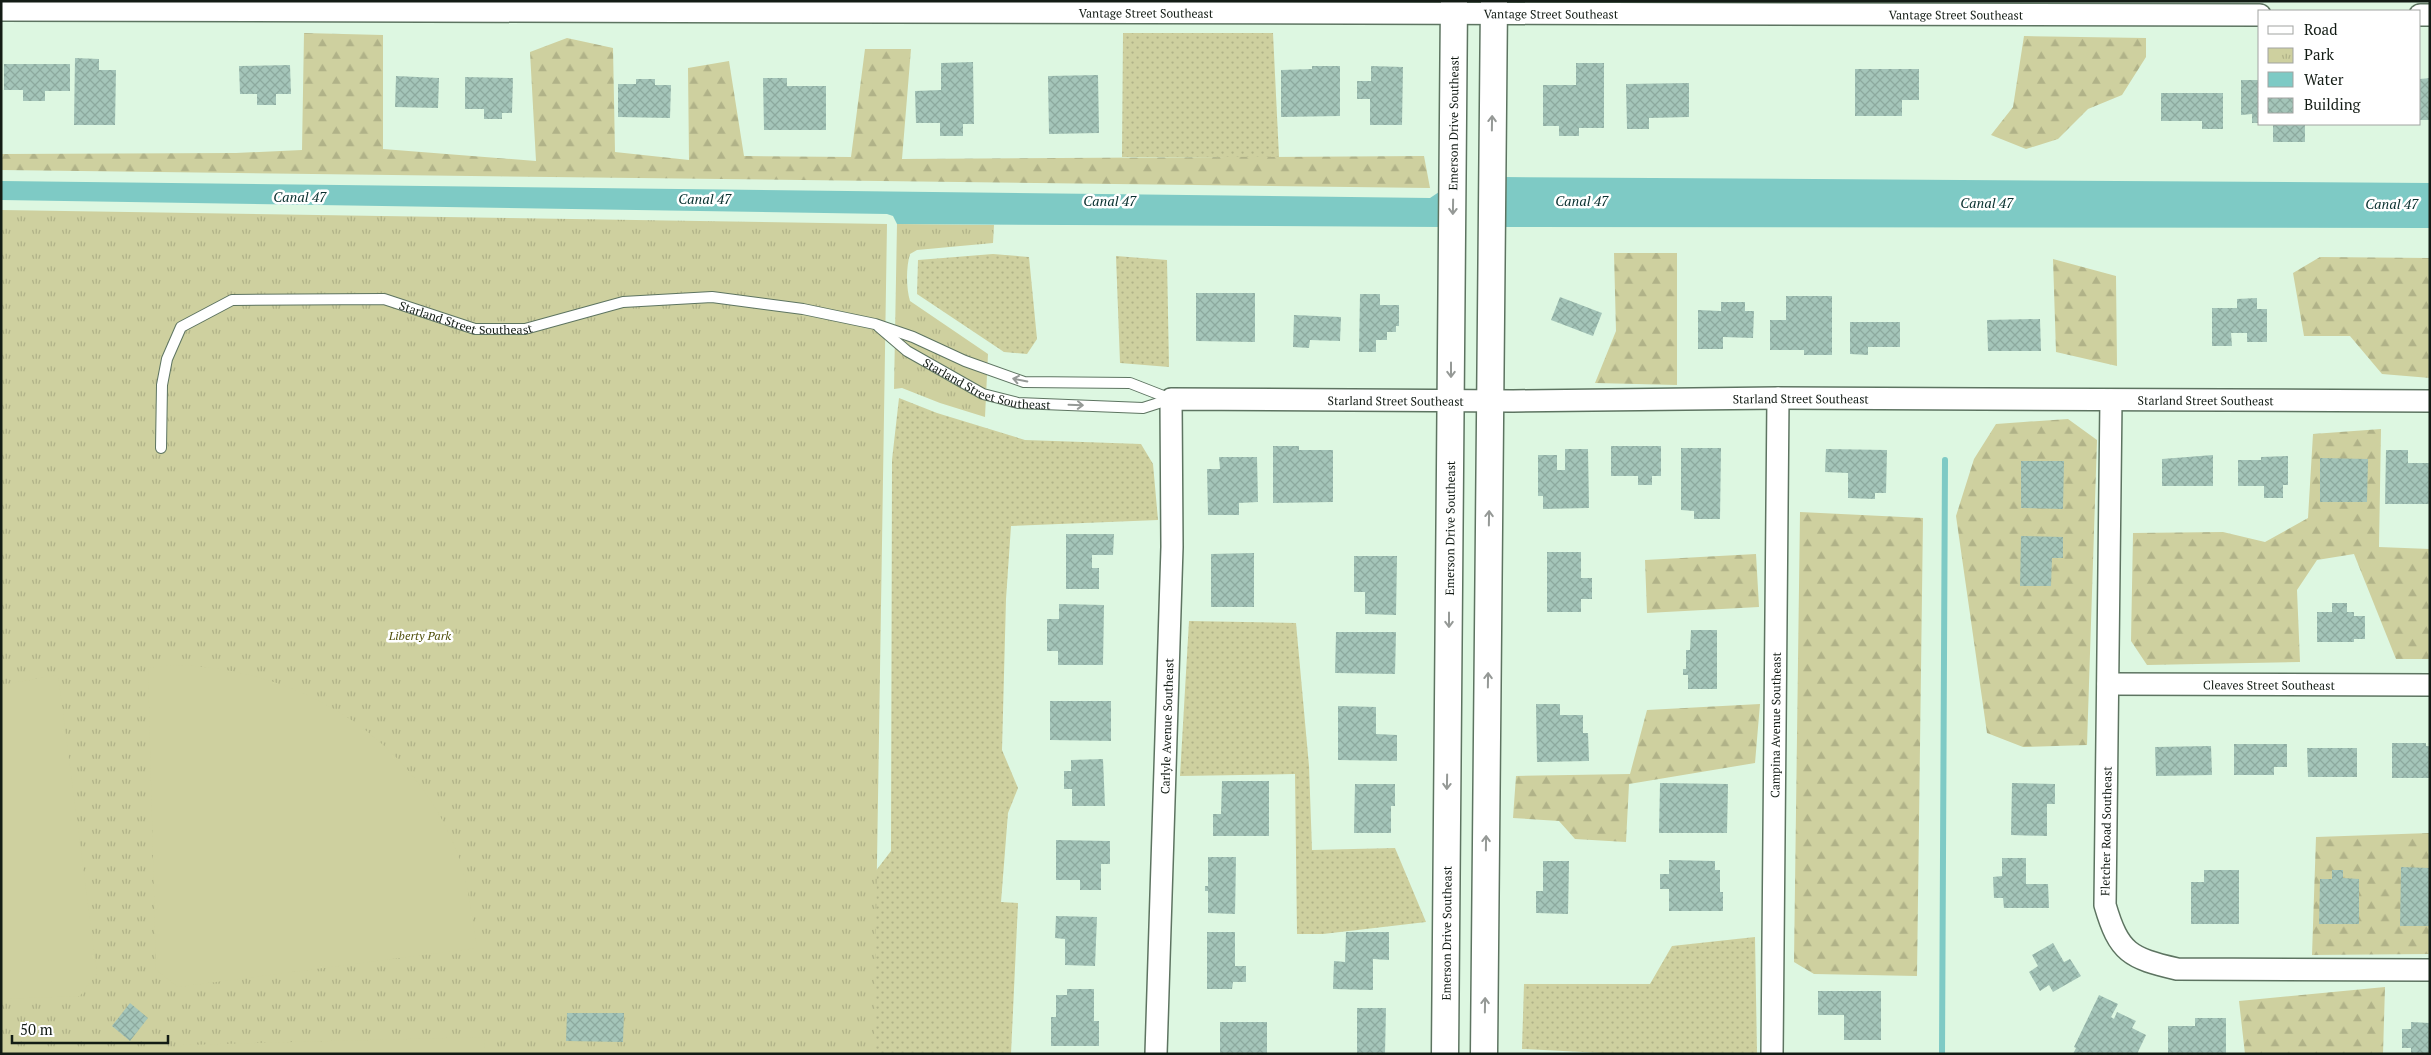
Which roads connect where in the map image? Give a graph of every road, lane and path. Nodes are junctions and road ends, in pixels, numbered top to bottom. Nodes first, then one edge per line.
1 (832, 6) edge
2 (1174, 7) edge
3 (1454, 7) edge
4 (1494, 7) edge
5 (1, 10) edge
6 (2258, 15) edge
7 (875, 324) junction
8 (1778, 398) junction
9 (1171, 399) junction
10 (1451, 400) junction
11 (2111, 400) junction
12 (1490, 401) junction
13 (2430, 401) edge
14 (161, 448) dead end
15 (2108, 684) junction
16 (2430, 685) edge
17 (2430, 970) edge
18 (1156, 1054) edge
19 (1445, 1054) edge
20 (1484, 1054) edge
21 (1772, 1054) edge

1 - 2 street, Vantage Street Southeast
1 - 5 street, Vantage Street Southeast
2 - 3 street, Vantage Street Southeast
3 - 4 street, Vantage Street Southeast
3 -> 10 street, Emerson Drive Southeast
4 - 6 street, Vantage Street Southeast
12 -> 4 street
9 -> 7 lane, Starland Street Southeast
7 -> 9 lane, Starland Street Southeast
7 - 14 lane, Starland Street Southeast
8 - 11 street, Starland Street Southeast
8 - 12 street, Starland Street Southeast
8 - 21 street, Campina Avenue Southeast
9 - 10 street, Starland Street Southeast
9 - 18 street, Carlyle Avenue Southeast
10 - 12 street, Starland Street Southeast
10 -> 19 street, Emerson Drive Southeast
11 - 13 street, Starland Street Southeast
11 - 15 street, Fletcher Road Southeast
20 -> 12 street
15 - 16 street, Cleaves Street Southeast
15 - 17 street, Fletcher Road Southeast

